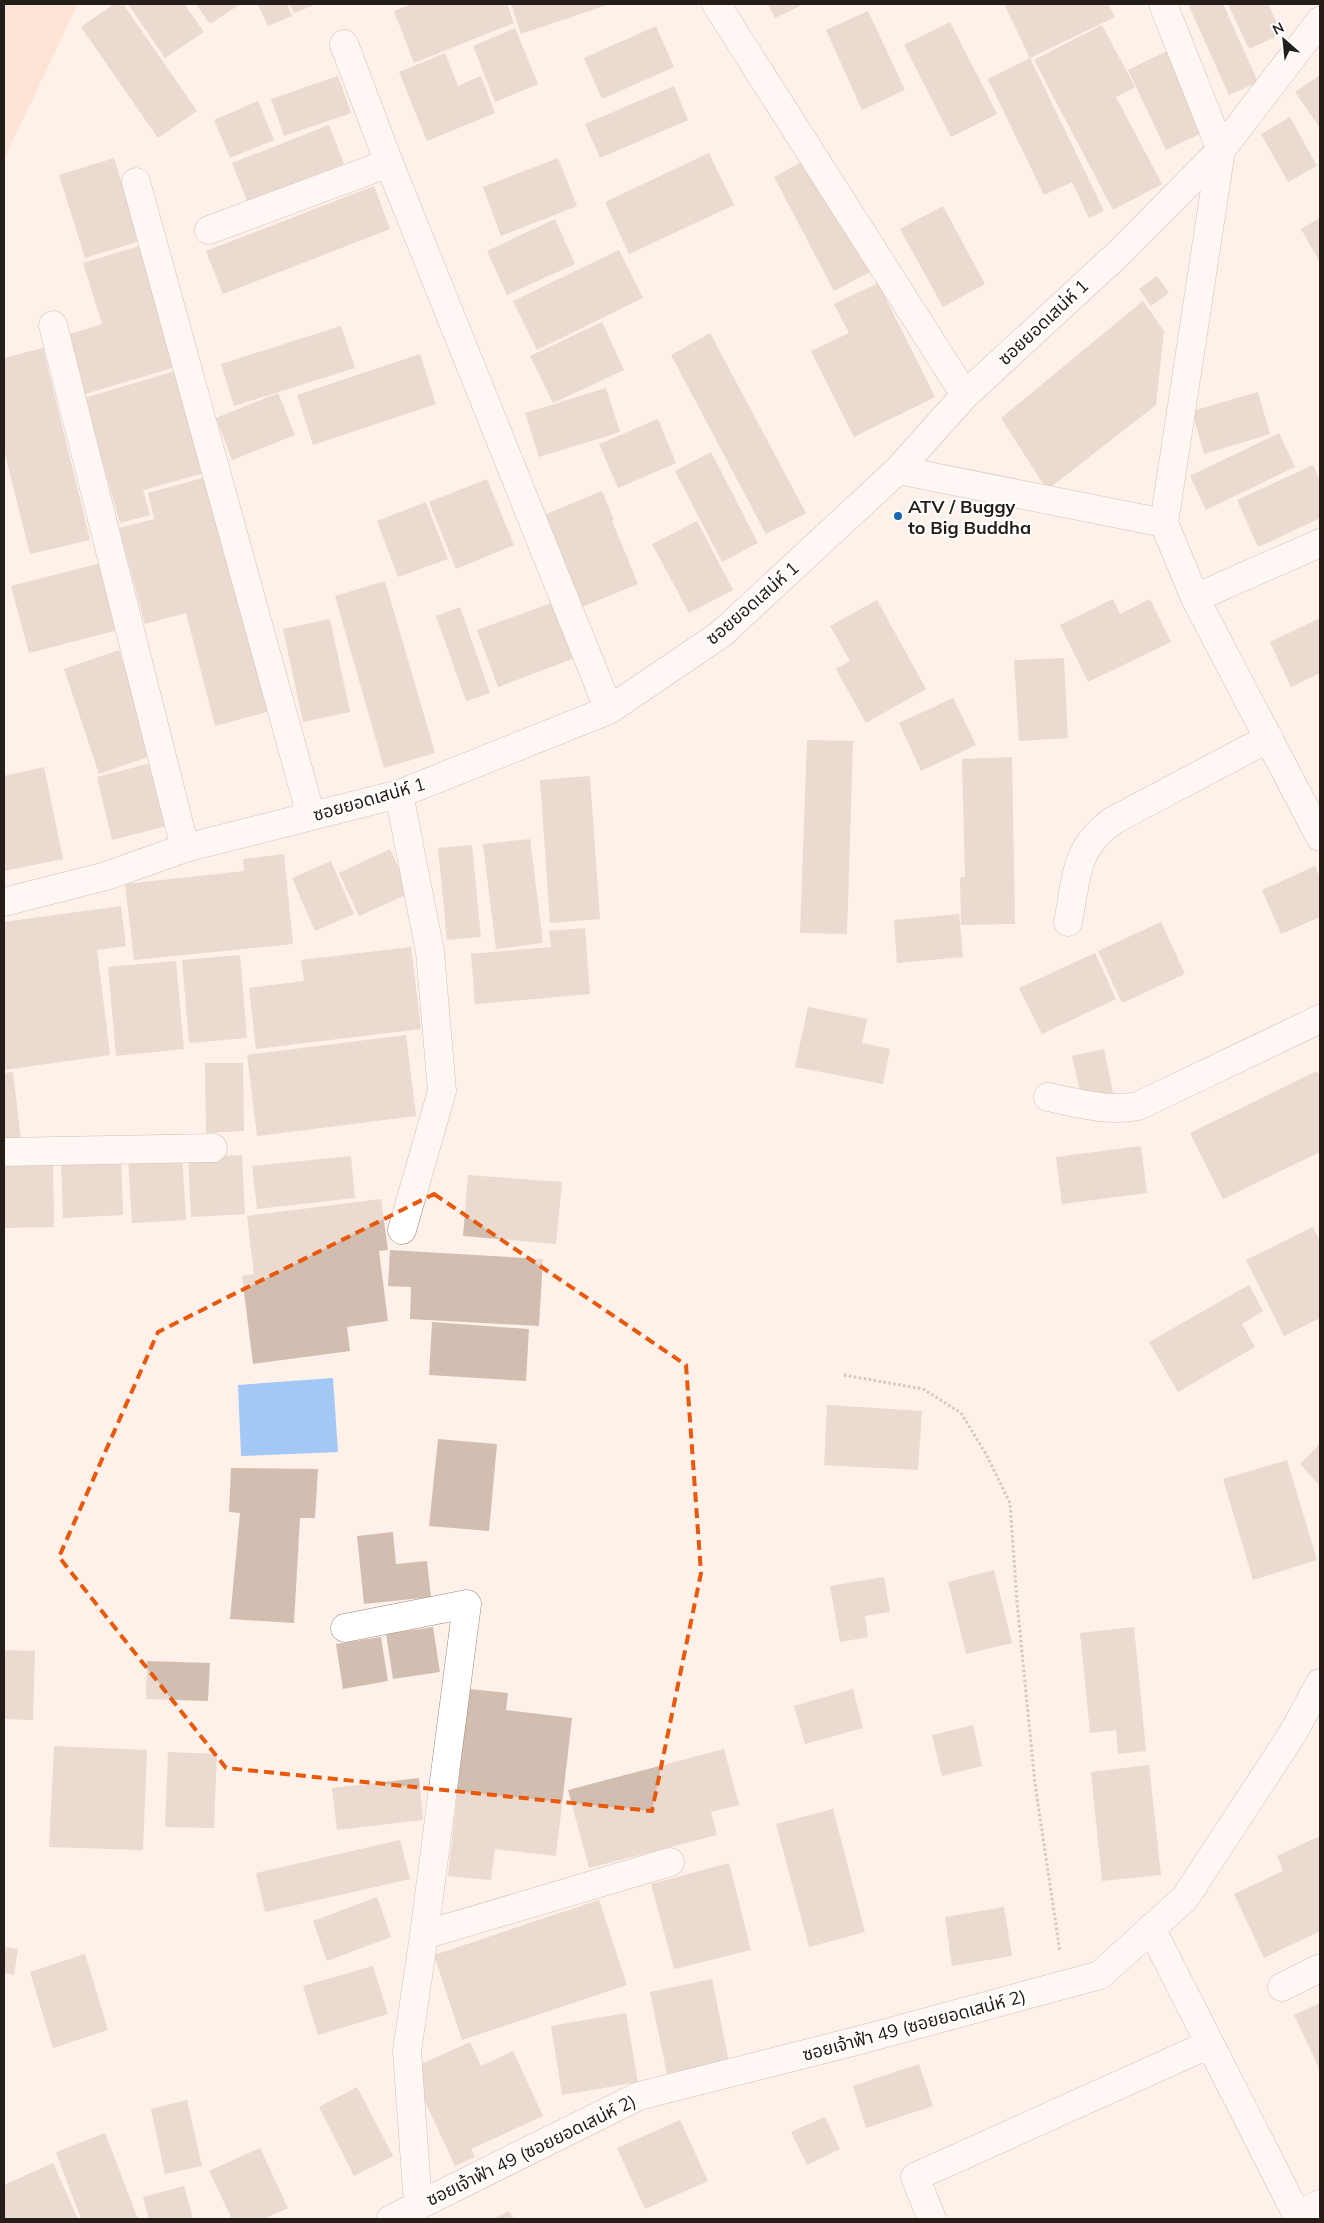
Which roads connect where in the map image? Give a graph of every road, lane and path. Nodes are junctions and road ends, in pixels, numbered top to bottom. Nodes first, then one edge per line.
1 (716, 4) edge
2 (1163, 4) edge
3 (1320, 21) edge
4 (344, 44) dead end
5 (1222, 150) junction
6 (389, 163) junction
7 (136, 182) dead end
8 (209, 230) dead end
9 (54, 325) dead end
10 (965, 395) junction
11 (898, 470) junction
12 (1164, 523) junction
13 (1320, 543) edge
14 (1195, 598) junction
15 (609, 710) junction
16 (1269, 738) junction
17 (400, 794) junction
18 (310, 816) junction
19 (1320, 837) edge
20 (186, 848) junction
21 (4, 902) edge
22 (1068, 922) dead end
23 (1320, 1019) edge
24 (1048, 1097) dead end
25 (213, 1148) dead end
26 (4, 1152) edge
27 (402, 1230) dead end
28 (844, 1375) dead end
29 (345, 1628) dead end
30 (1320, 1683) edge
31 (670, 1862) dead end
32 (1150, 1928) junction
33 (424, 1935) junction
34 (1320, 1968) edge
35 (1065, 1984) junction
36 (1282, 1987) dead end
37 (1210, 2044) junction
38 (418, 2205) junction
39 (1306, 2213) edge
40 (391, 2219) edge
41 (932, 2219) edge

1 - 10 street
2 - 5 street
3 - 5 street, ซอยยอดเสน่ห์ 1
4 - 6 street
5 - 10 street, ซอยยอดเสน่ห์ 1
5 - 12 street
6 - 8 street
6 - 15 street
7 - 18 street
9 - 20 street
10 - 11 street, ซอยยอดเสน่ห์ 1
11 - 12 street
11 - 15 street, ซอยยอดเสน่ห์ 1
12 - 14 street
13 - 14 street
14 - 16 street
15 - 17 street, ซอยยอดเสน่ห์ 1
16 - 19 street
16 - 22 street
17 - 18 street, ซอยยอดเสน่ห์ 1
17 - 27 street
18 - 20 street, ซอยยอดเสน่ห์ 1
20 - 21 street, ซอยยอดเสน่ห์ 1
23 - 24 street
25 - 26 street
28 - 35 path
29 - 33 street
30 - 32 street, ซอยเจ้าฟ้า 49 (ซอยยอดเสน่ห์ 2)
31 - 33 street
32 - 35 street, ซอยเจ้าฟ้า 49 (ซอยยอดเสน่ห์ 2)
32 - 37 street
33 - 38 street
34 - 36 street
35 - 38 street, ซอยเจ้าฟ้า 49 (ซอยยอดเสน่ห์ 2)
37 - 39 street
37 - 41 street
38 - 40 street, ซอยเจ้าฟ้า 49 (ซอยยอดเสน่ห์ 2)

